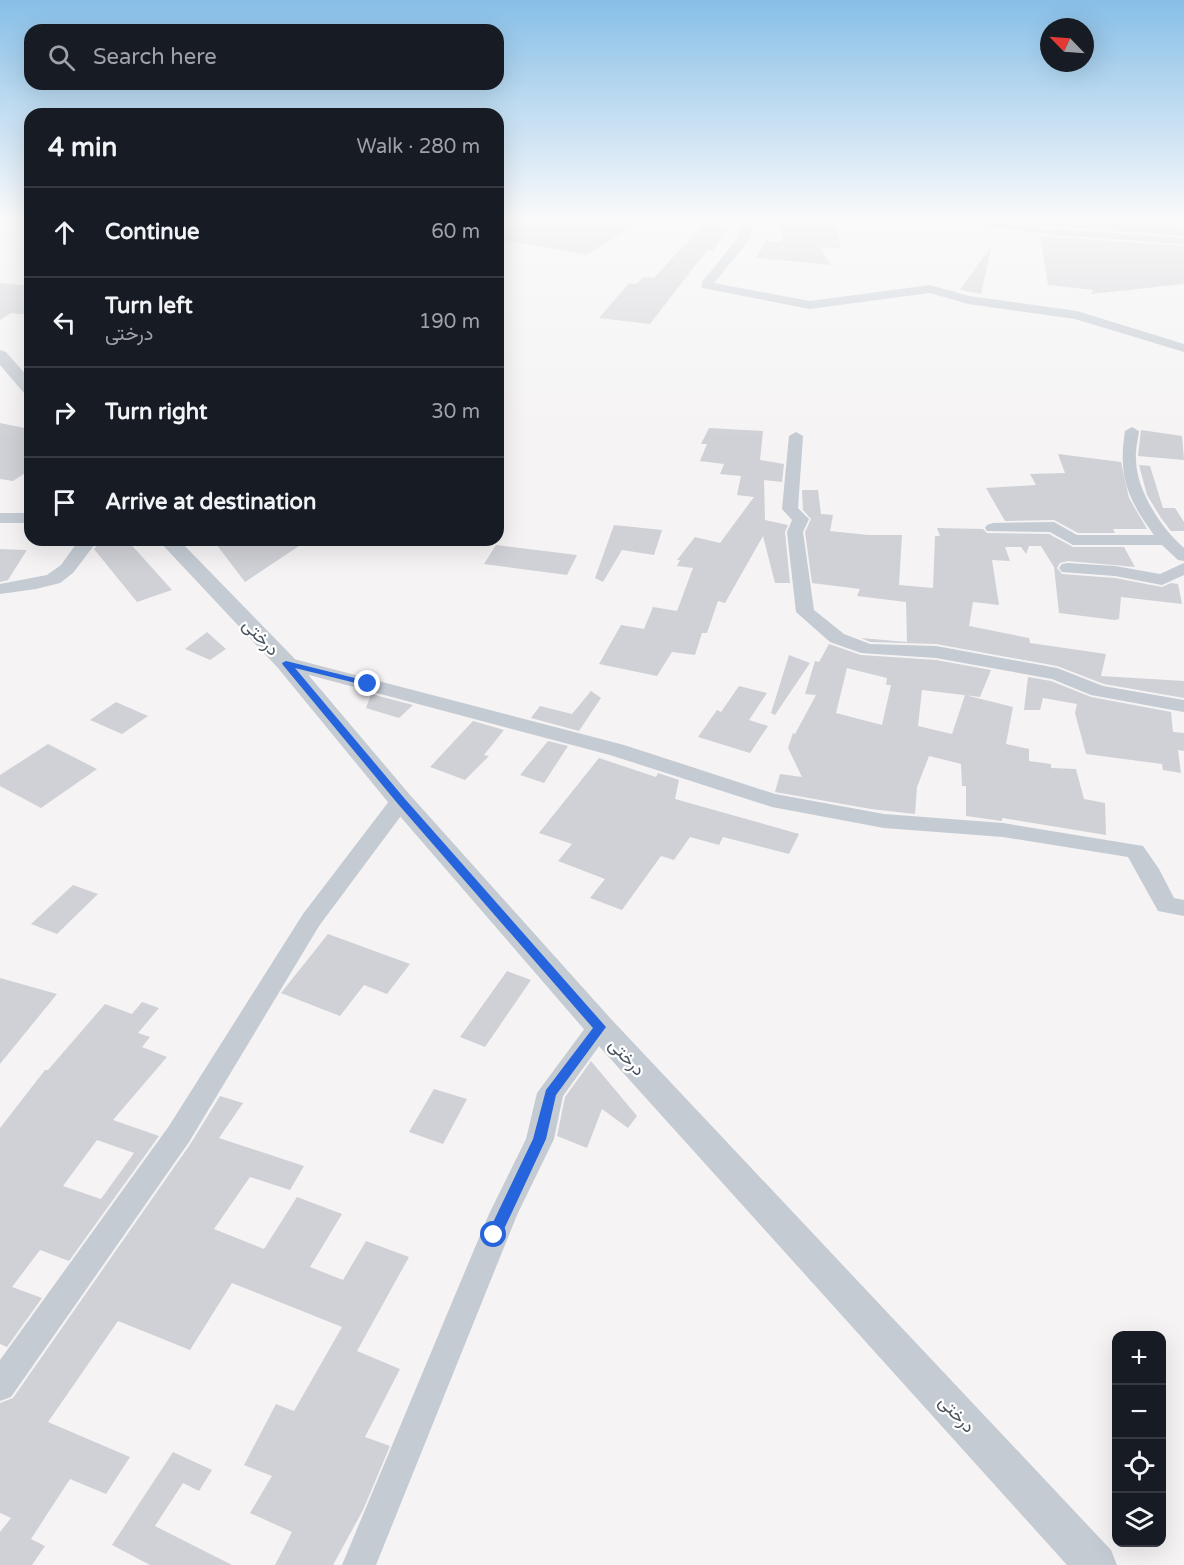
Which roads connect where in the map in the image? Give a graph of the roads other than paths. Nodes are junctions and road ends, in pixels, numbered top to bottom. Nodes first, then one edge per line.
1 (739, 292) edge
2 (907, 292) edge
3 (940, 292) edge
4 (1184, 348) edge
5 (0, 355) edge
6 (24, 381) edge
7 (1132, 431) dead end
8 (796, 436) dead end
9 (0, 518) edge
10 (24, 518) edge
11 (993, 528) dead end
12 (1167, 540) junction
13 (81, 546) edge
14 (174, 546) edge
15 (1184, 556) edge
16 (1184, 567) edge
17 (1068, 568) dead end
18 (0, 589) edge
19 (286, 663) junction
20 (1184, 706) edge
21 (401, 801) junction
22 (1184, 908) edge
23 (600, 1027) junction
24 (0, 1386) edge
25 (359, 1565) edge
26 (1096, 1565) edge

1 - 2 street
3 - 4 street
5 - 6 street
7 - 12 street
8 - 20 street
9 - 10 street
11 - 12 street
12 - 15 street
13 - 18 street
14 - 19 street, درختی
16 - 17 street
19 - 21 street, درختی
19 - 22 street
21 - 23 street, درختی
21 - 24 street
23 - 25 street
23 - 26 street, درختی

